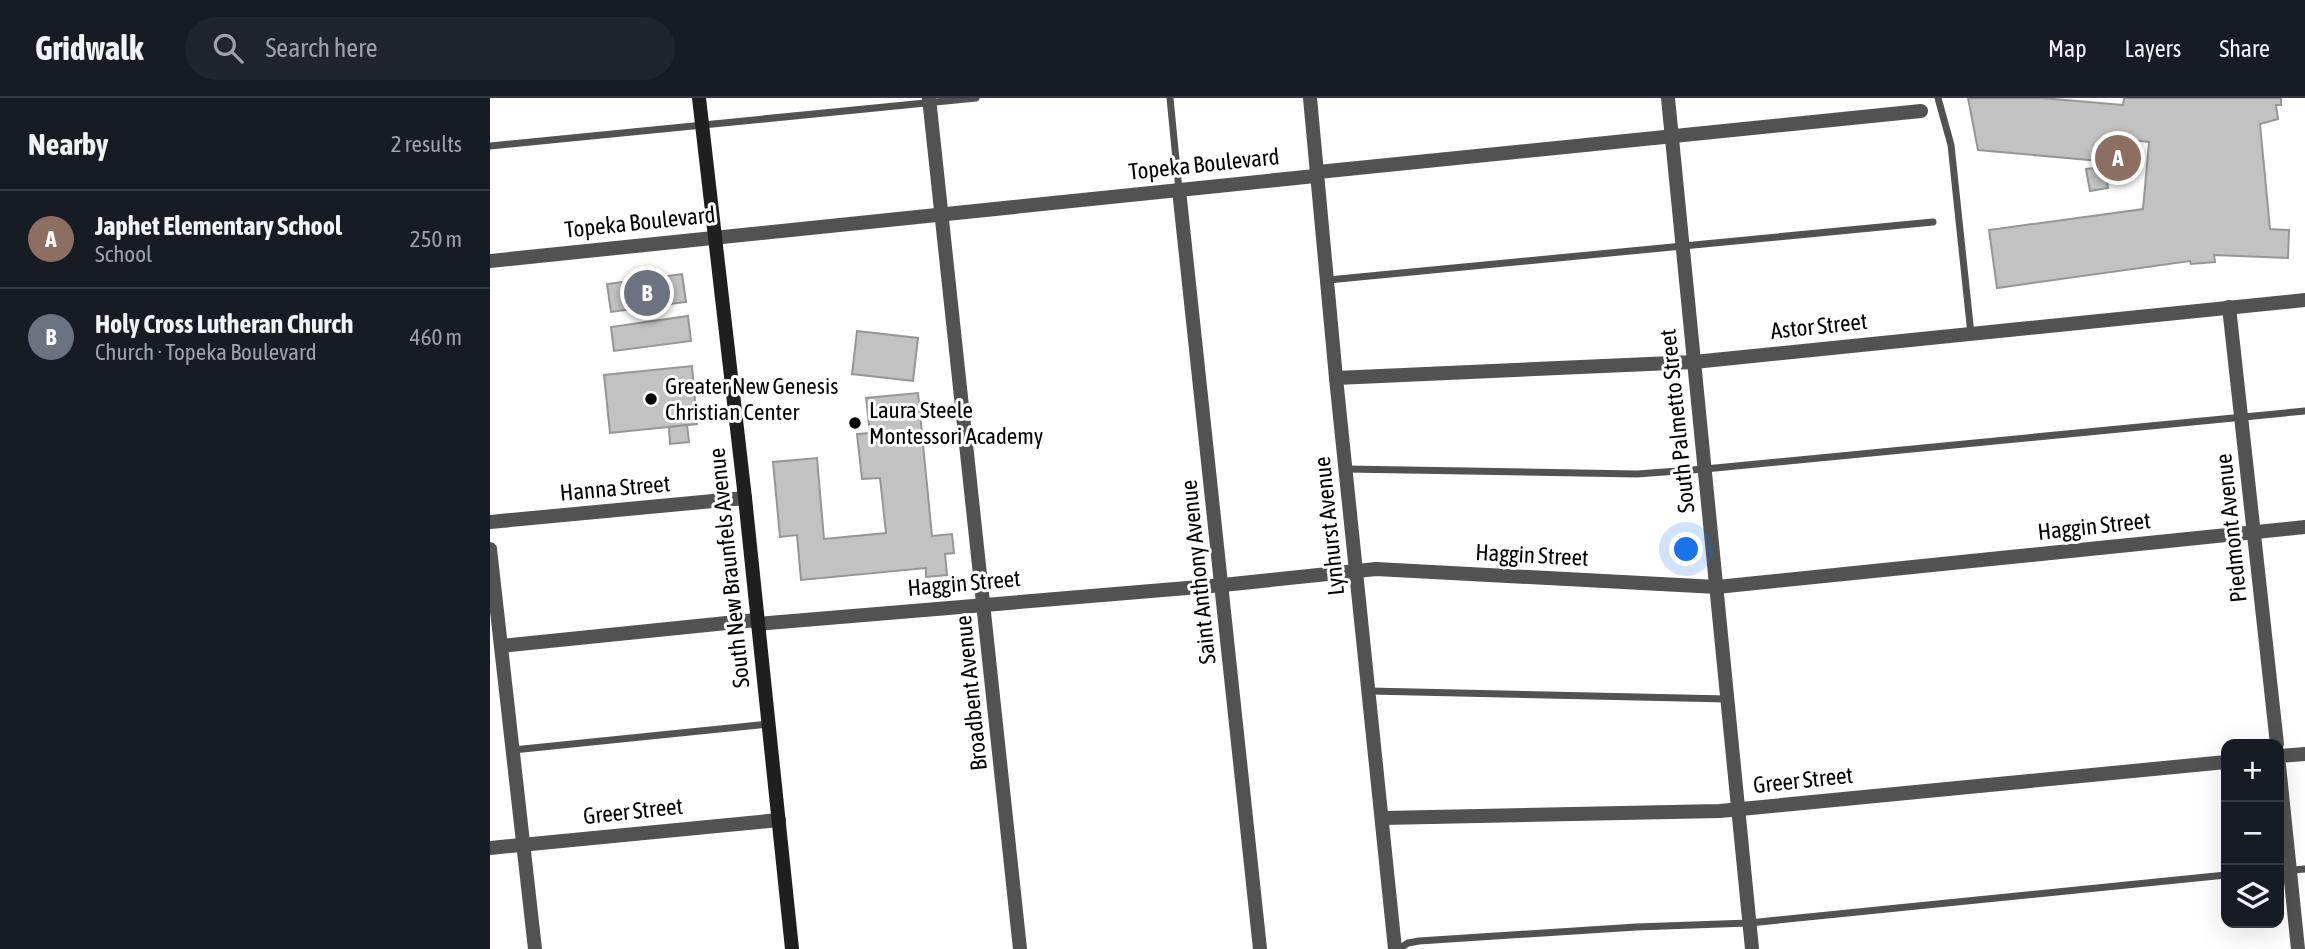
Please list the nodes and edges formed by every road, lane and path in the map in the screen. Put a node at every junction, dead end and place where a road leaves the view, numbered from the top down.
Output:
1 (699, 98) edge
2 (976, 98) edge
3 (1170, 98) edge
4 (1310, 98) edge
5 (1668, 98) edge
6 (1938, 98) edge
7 (929, 100) edge
8 (1921, 111) dead end
9 (702, 125) junction
10 (1672, 136) junction
11 (490, 146) edge
12 (1318, 172) junction
13 (1179, 190) junction
14 (941, 215) junction
15 (1933, 222) dead end
16 (714, 237) junction
17 (1683, 246) junction
18 (490, 261) edge
19 (1328, 280) junction
20 (2305, 300) edge
21 (2229, 307) junction
22 (1971, 334) junction
23 (1694, 362) junction
24 (1336, 378) junction
25 (2305, 411) edge
26 (2241, 417) junction
27 (1346, 470) junction
28 (1705, 470) junction
29 (744, 498) junction
30 (490, 523) edge
31 (2305, 527) edge
32 (2255, 533) junction
33 (490, 548) edge
34 (1357, 570) junction
35 (1223, 585) junction
36 (1717, 587) junction
37 (985, 603) junction
38 (757, 622) junction
39 (501, 646) junction
40 (1370, 691) junction
41 (1728, 699) junction
42 (769, 724) junction
43 (2276, 739) edge
44 (513, 750) junction
45 (2305, 754) edge
46 (2284, 756) edge
47 (2221, 762) edge
48 (2281, 802) edge
49 (1739, 810) junction
50 (1383, 818) junction
51 (779, 820) junction
52 (524, 844) junction
53 (490, 848) edge
54 (2284, 865) edge
55 (2305, 869) edge
56 (2284, 871) edge
57 (2221, 876) edge
58 (1749, 923) junction
59 (535, 949) edge
60 (792, 949) edge
61 (1020, 949) edge
62 (1260, 949) edge
63 (1397, 949) edge
64 (1752, 949) edge
65 (2298, 949) edge

1 - 9 main road, South New Braunfels Avenue
2 - 7 lane
3 - 13 lane
4 - 12 street, Lynhurst Avenue
5 - 10 street, South Palmetto Street
6 - 22 lane
7 - 9 lane
7 - 14 street, Broadbent Avenue
8 - 10 street, Topeka Boulevard
9 - 11 lane
9 - 16 main road, South New Braunfels Avenue
10 - 12 street, Topeka Boulevard
10 - 17 street, South Palmetto Street
12 - 13 street, Topeka Boulevard
12 - 19 street, Lynhurst Avenue
13 - 14 street, Topeka Boulevard
13 - 35 street, Saint Anthony Avenue
14 - 16 street, Topeka Boulevard
14 - 37 street, Broadbent Avenue
15 - 17 lane
16 - 18 street, Topeka Boulevard
16 - 29 main road, South New Braunfels Avenue
17 - 19 lane
17 - 23 street, South Palmetto Street
19 - 24 street, Lynhurst Avenue
20 - 21 street, Astor Street
21 - 22 street, Astor Street
21 - 26 street, Piedmont Avenue
22 - 23 street, Astor Street
23 - 24 street, Astor Street
23 - 28 street, South Palmetto Street
24 - 27 street, Lynhurst Avenue
25 - 26 lane
26 - 28 lane
26 - 32 street, Piedmont Avenue
27 - 28 lane
27 - 34 street, Lynhurst Avenue
28 - 36 street, South Palmetto Street
29 - 30 street, Hanna Street
29 - 38 main road, South New Braunfels Avenue
31 - 32 street, Haggin Street
32 - 36 street, Haggin Street
32 - 43 street, Piedmont Avenue
33 - 39 street
34 - 35 street, Haggin Street
34 - 36 street, Haggin Street
34 - 40 street, Lynhurst Avenue
35 - 37 street, Haggin Street
35 - 62 street, Saint Anthony Avenue
36 - 41 street, South Palmetto Street
37 - 38 street, Haggin Street
37 - 61 street, Broadbent Avenue
38 - 39 street, Haggin Street
38 - 42 main road, South New Braunfels Avenue
39 - 44 street
40 - 41 lane
40 - 50 street, Lynhurst Avenue
41 - 49 street, South Palmetto Street
42 - 44 lane
42 - 51 main road, South New Braunfels Avenue
44 - 52 street
45 - 46 street
47 - 49 street, Greer Street
48 - 54 street
49 - 50 street, Greer Street
49 - 58 street, South Palmetto Street
50 - 63 street, Lynhurst Avenue
51 - 52 street, Greer Street
51 - 60 main road, South New Braunfels Avenue
52 - 53 street, Greer Street
52 - 59 street
55 - 56 lane
56 - 65 street
57 - 58 lane
58 - 63 lane
58 - 64 street, South Palmetto Street

